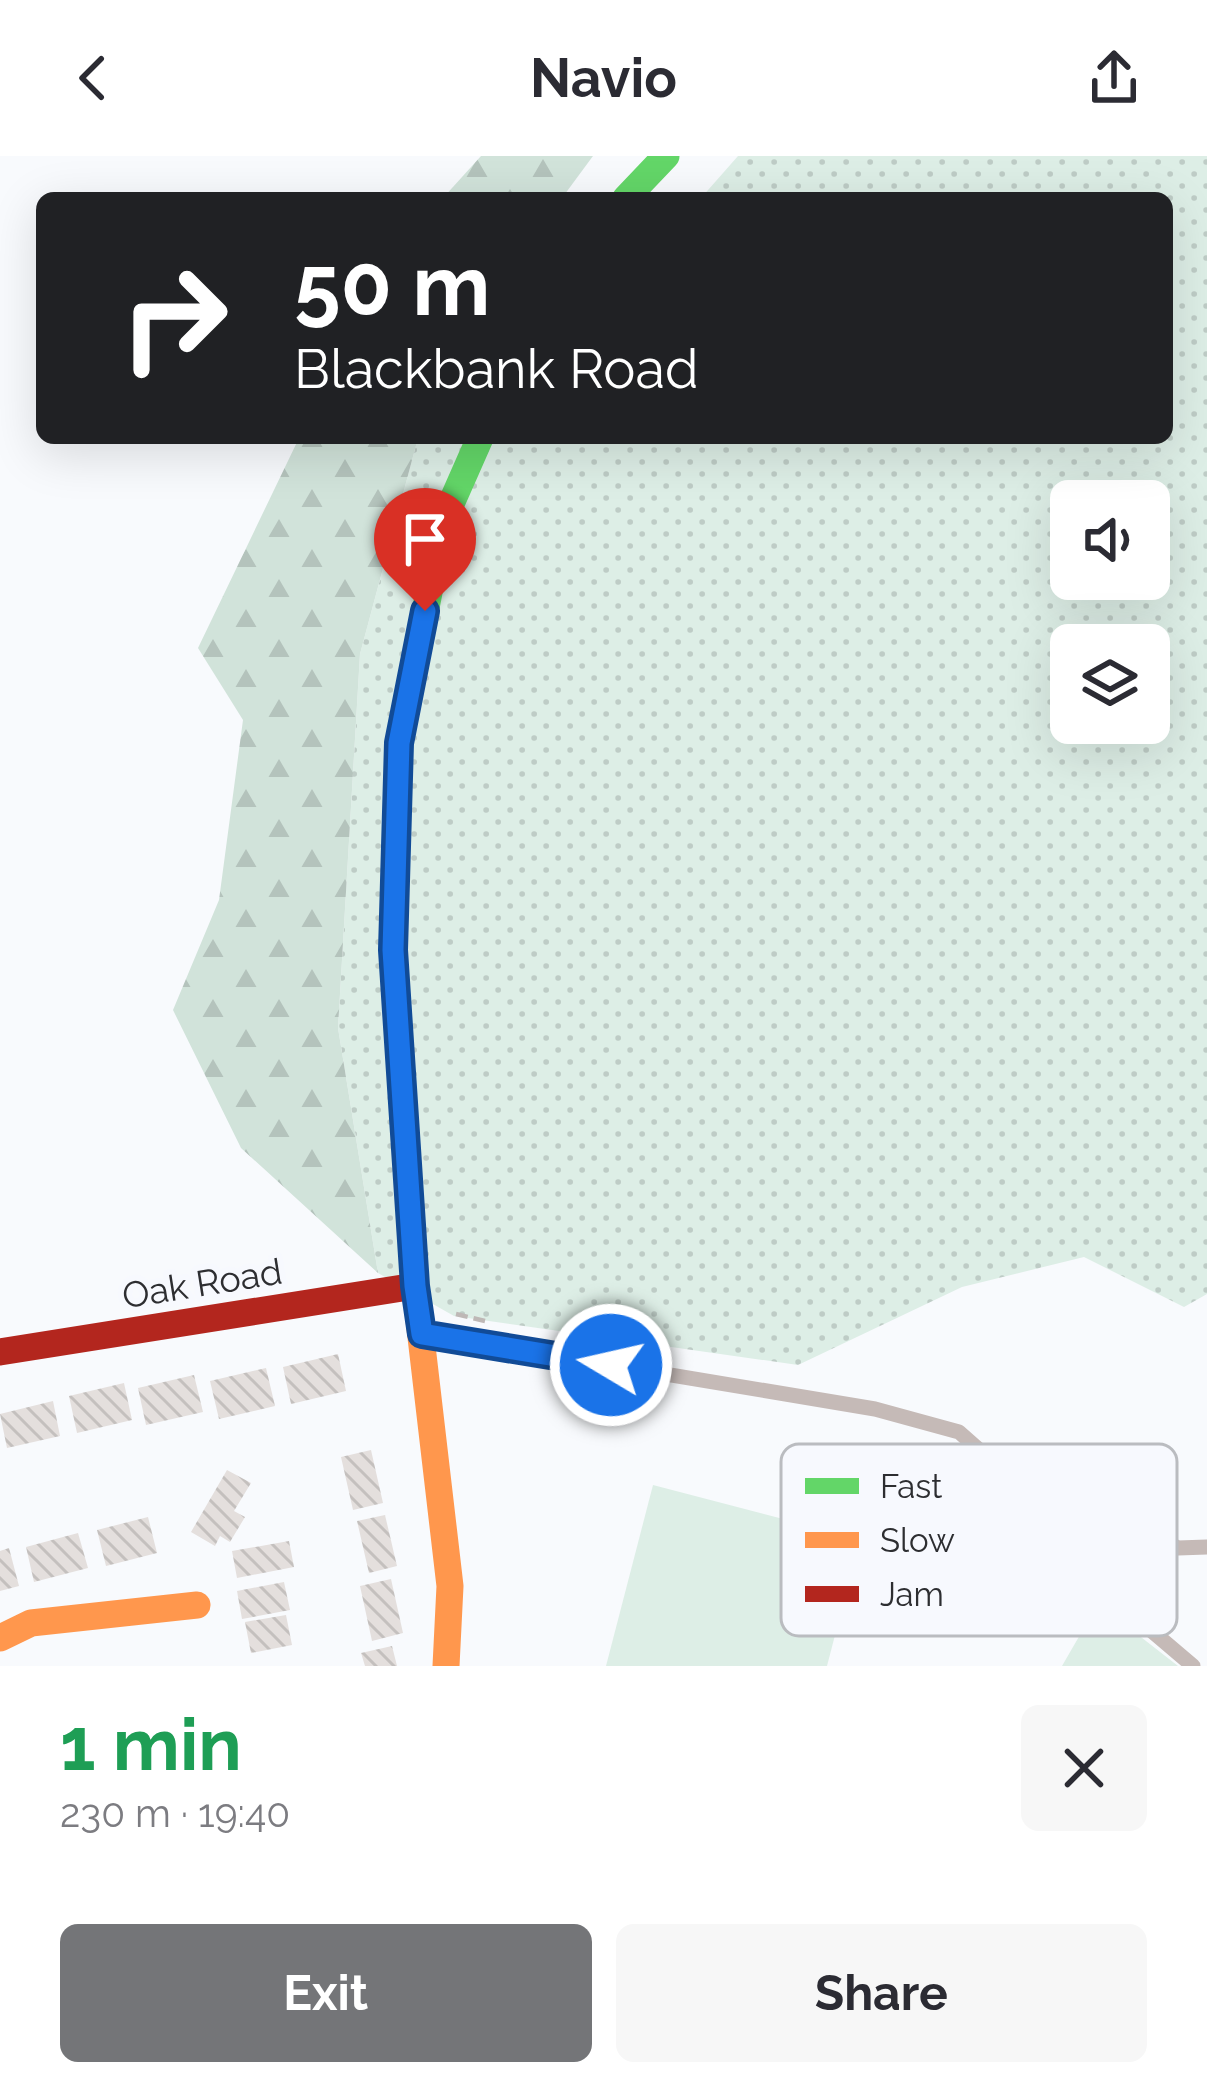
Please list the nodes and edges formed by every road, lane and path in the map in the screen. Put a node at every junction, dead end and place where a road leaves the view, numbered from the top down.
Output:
1 (666, 156) edge
2 (632, 192) edge
3 (478, 444) edge
4 (417, 1295) junction
5 (501, 1325) dead end
6 (422, 1334) junction
7 (0, 1352) edge
8 (907, 1438) dead end
9 (918, 1444) edge
10 (973, 1444) edge
11 (1207, 1547) edge
12 (1177, 1548) edge
13 (196, 1605) dead end
14 (1158, 1636) edge
15 (0, 1638) edge
16 (446, 1666) edge
17 (1193, 1666) edge

1 - 2 main road
3 - 4 main road
4 - 5 path
4 - 6 main road
4 - 7 main road, Oak Road
6 - 10 lane
6 - 16 main road
8 - 9 path
11 - 12 lane
13 - 15 main road
14 - 17 lane

